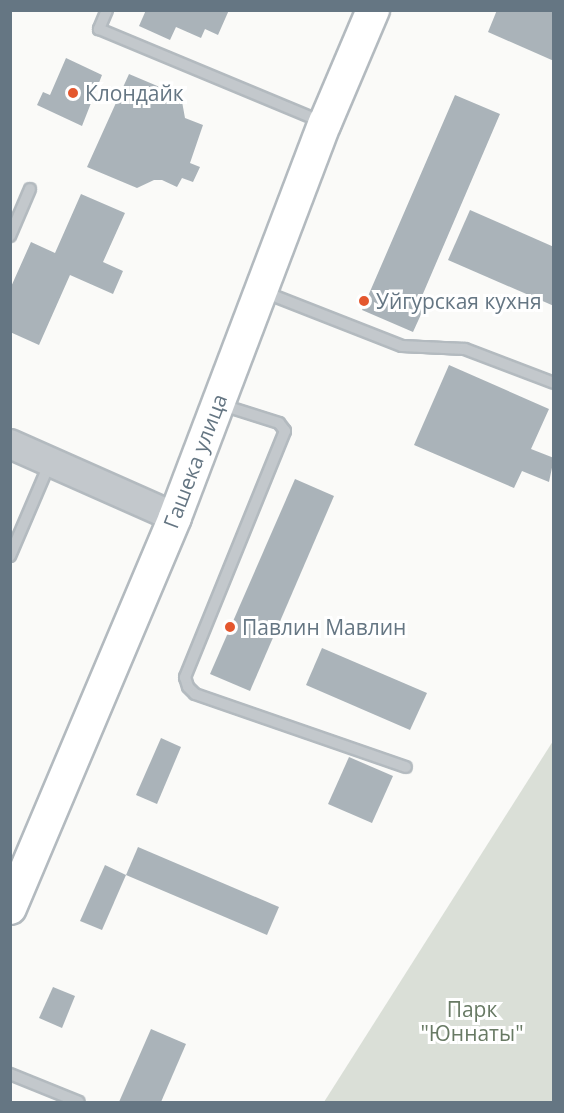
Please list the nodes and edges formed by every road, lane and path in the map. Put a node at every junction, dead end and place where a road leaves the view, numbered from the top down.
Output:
1 (107, 10) edge
2 (373, 10) edge
3 (325, 123) junction
4 (30, 189) dead end
5 (10, 236) edge
6 (261, 291) junction
7 (554, 383) edge
8 (216, 404) junction
9 (10, 444) edge
10 (51, 462) junction
11 (175, 517) junction
12 (10, 556) edge
13 (406, 768) dead end
14 (10, 908) edge
15 (10, 1074) edge
16 (79, 1102) edge

1 - 3 lane
2 - 3 main road, Гашека улица
3 - 6 main road, Гашека улица
4 - 5 lane
6 - 7 lane
6 - 8 main road, Гашека улица
8 - 11 main road, Гашека улица
8 - 13 lane
9 - 10 street
10 - 11 street
10 - 12 lane
11 - 14 main road, Гашека улица
15 - 16 lane

